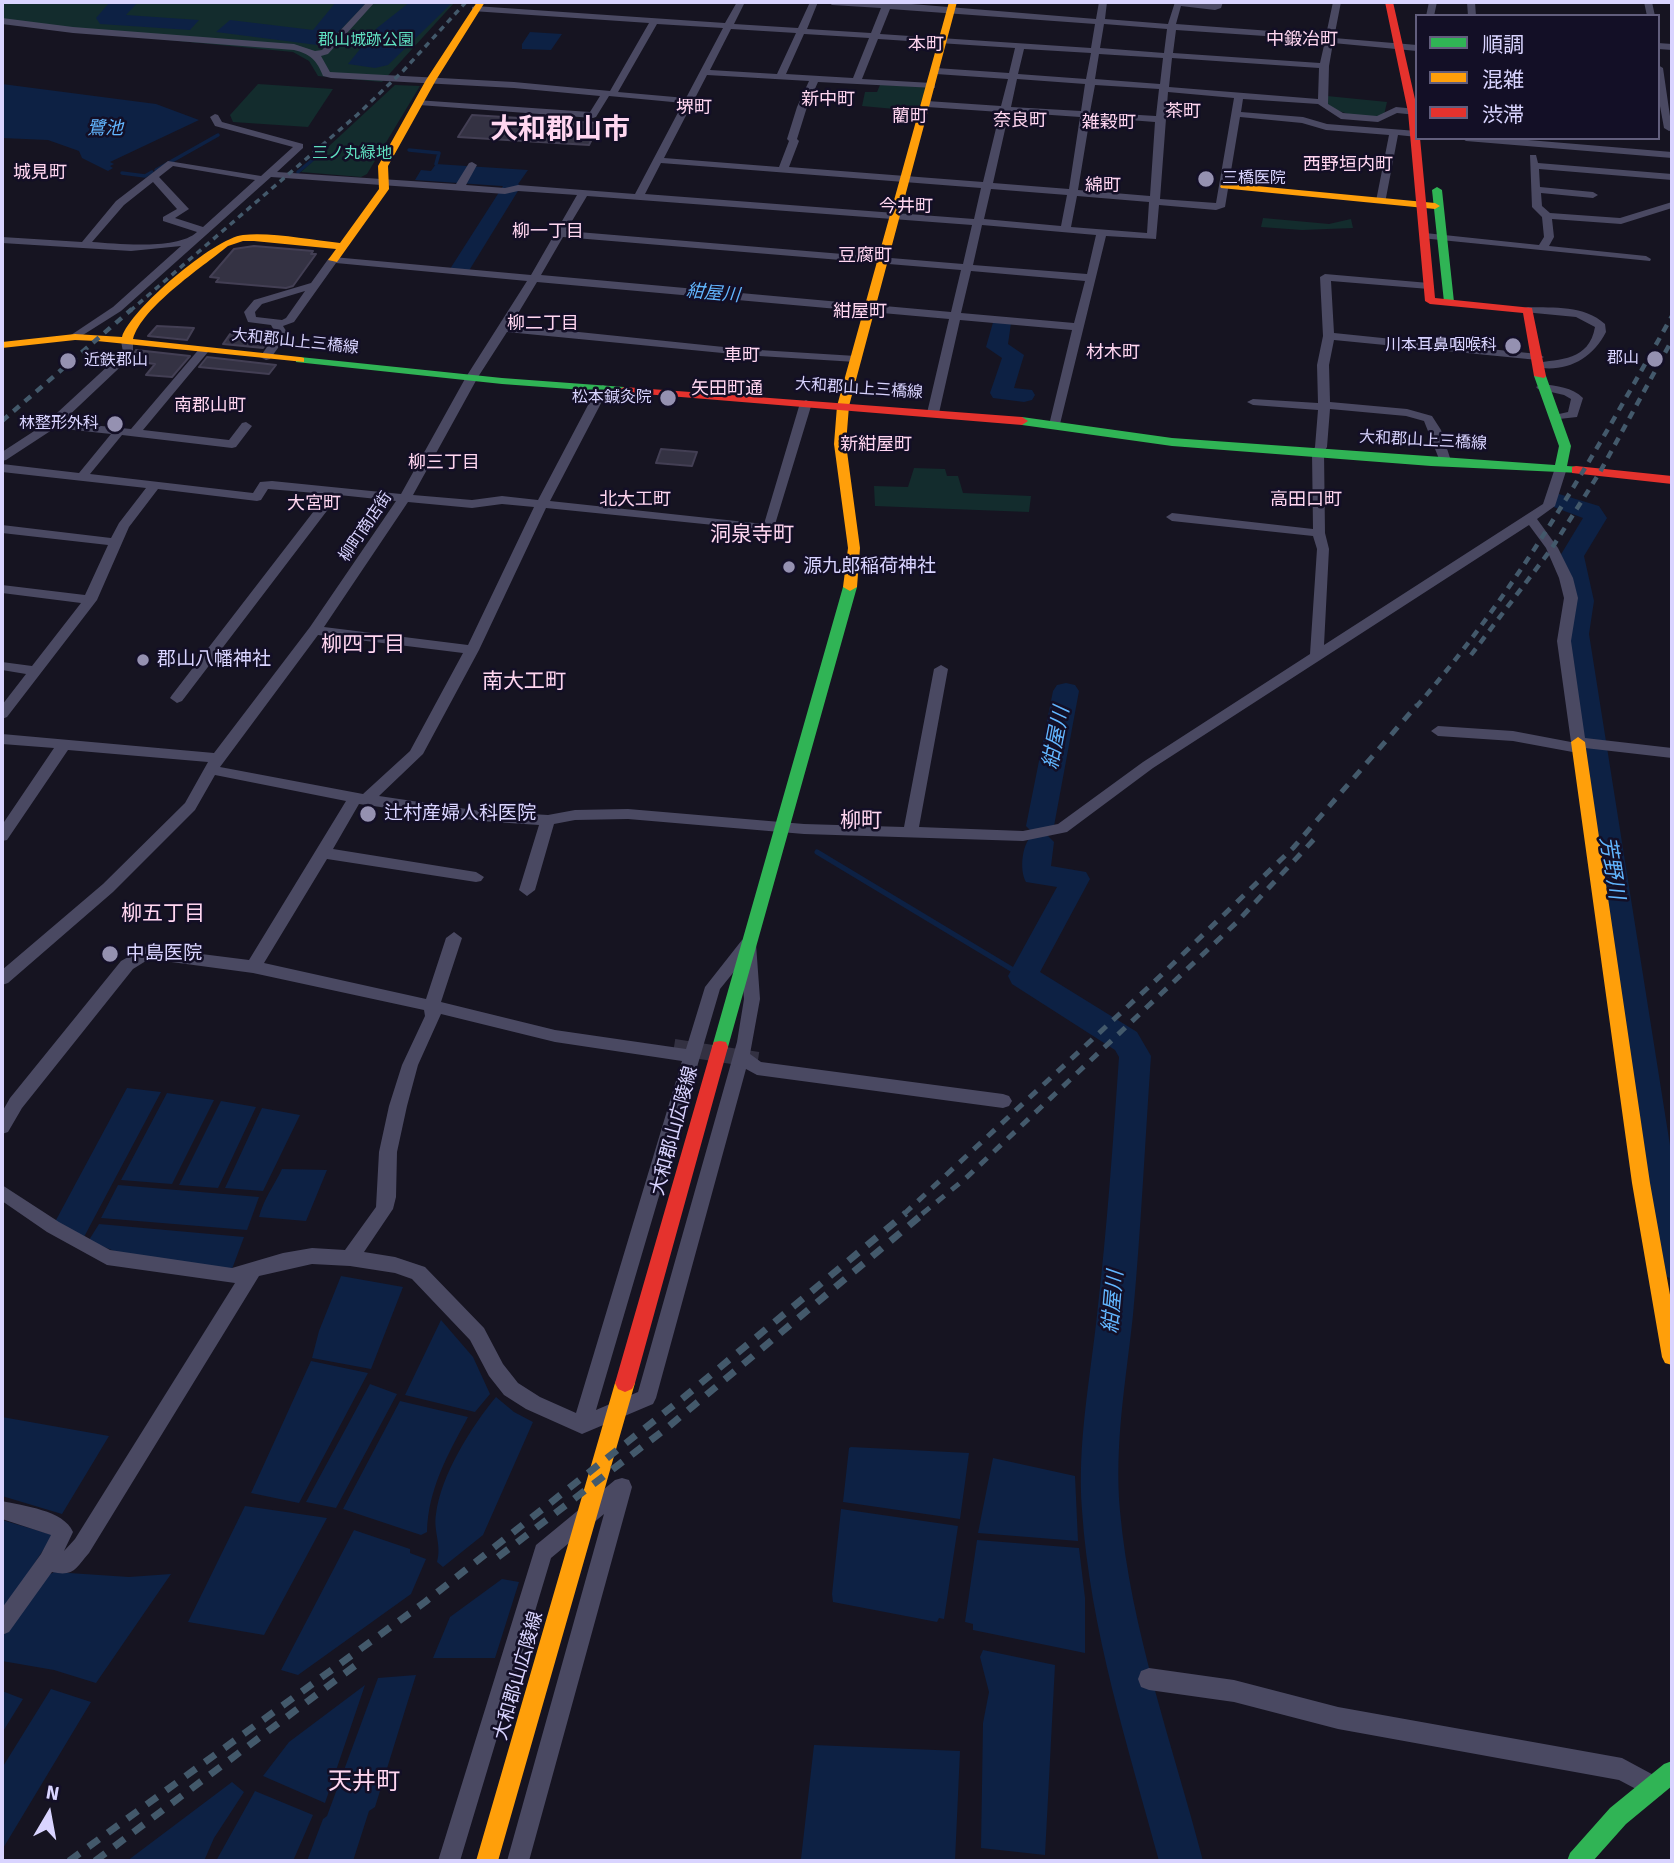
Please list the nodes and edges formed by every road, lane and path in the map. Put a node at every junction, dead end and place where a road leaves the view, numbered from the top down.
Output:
1 (371, 2) edge
2 (741, 2) edge
3 (814, 2) edge
4 (832, 2) edge
5 (1103, 2) edge
6 (1219, 2) edge
7 (1337, 2) edge
8 (1389, 2) edge
9 (1404, 2) edge
10 (478, 5) edge
11 (887, 5) junction
12 (952, 6) edge
13 (1100, 19) junction
14 (2, 20) edge
15 (655, 20) junction
16 (1172, 24) junction
17 (730, 25) junction
18 (803, 30) junction
19 (874, 35) junction
20 (944, 39) junction
21 (1328, 39) junction
22 (1020, 45) junction
23 (1096, 50) junction
24 (1412, 50) edge
25 (316, 54) junction
26 (1168, 55) junction
27 (1324, 66) junction
28 (705, 72) junction
29 (1013, 75) junction
30 (1660, 75) edge
31 (781, 76) junction
32 (934, 78) junction
33 (816, 79) junction
34 (432, 80) junction
35 (1091, 81) junction
36 (856, 82) junction
37 (1165, 88) junction
38 (609, 93) junction
39 (1239, 96) junction
40 (688, 101) junction
41 (419, 102) junction
42 (1323, 102) junction
43 (927, 104) junction
44 (1006, 109) junction
45 (1415, 112) edge
46 (1085, 114) junction
47 (1236, 114) junction
48 (215, 117) dead end
49 (1160, 119) junction
50 (1671, 128) edge
51 (1394, 133) junction
52 (1415, 134) edge
53 (1418, 140) edge
54 (1431, 140) edge
55 (1488, 140) edge
56 (1532, 144) junction
57 (1672, 155) edge
58 (658, 160) junction
59 (472, 165) dead end
60 (1534, 166) junction
61 (783, 169) junction
62 (267, 176) junction
63 (1672, 177) edge
64 (149, 178) junction
65 (905, 179) junction
66 (383, 182) junction
67 (1225, 186) junction
68 (989, 187) junction
69 (459, 188) junction
70 (1536, 190) junction
71 (584, 192) junction
72 (1073, 193) junction
73 (1593, 195) dead end
74 (639, 196) junction
75 (1155, 200) junction
76 (1381, 201) junction
77 (1672, 205) edge
78 (1430, 206) junction
79 (894, 216) junction
80 (1547, 216) junction
81 (979, 222) junction
82 (1065, 229) junction
83 (205, 231) junction
84 (1101, 232) junction
85 (559, 234) junction
86 (1433, 236) junction
87 (2, 240) edge
88 (192, 242) junction
89 (83, 246) junction
90 (1542, 248) junction
91 (338, 253) junction
92 (1646, 259) dead end
93 (881, 260) junction
94 (967, 267) junction
95 (1091, 278) junction
96 (533, 279) junction
97 (311, 290) junction
98 (1430, 293) junction
99 (1449, 302) junction
100 (869, 308) junction
101 (1528, 310) junction
102 (954, 316) junction
103 (275, 323) junction
104 (1078, 327) junction
105 (503, 328) junction
106 (1329, 336) junction
107 (75, 337) junction
108 (127, 341) junction
109 (2, 345) edge
110 (204, 350) junction
111 (266, 357) junction
112 (856, 359) junction
113 (1538, 361) junction
114 (472, 377) junction
115 (603, 387) junction
116 (1542, 387) junction
117 (1253, 402) dead end
118 (806, 403) junction
119 (843, 406) junction
120 (1324, 406) junction
121 (933, 412) junction
122 (1554, 418) junction
123 (51, 424) junction
124 (1055, 425) junction
125 (246, 426) dead end
126 (120, 431) junction
127 (134, 433) junction
128 (1318, 452) junction
129 (2, 457) edge
130 (1444, 461) junction
131 (2, 468) edge
132 (1561, 468) junction
133 (81, 478) junction
134 (1672, 480) edge
135 (153, 487) junction
136 (335, 492) junction
137 (405, 497) junction
138 (542, 504) junction
139 (1172, 517) dead end
140 (1531, 519) junction
141 (2, 529) edge
142 (1319, 533) junction
143 (117, 541) junction
144 (2, 589) edge
145 (90, 600) junction
146 (315, 630) junction
147 (472, 650) junction
148 (1317, 657) junction
149 (2, 666) edge
150 (941, 669) dead end
151 (36, 671) junction
152 (177, 698) dead end
153 (2, 714) edge
154 (1438, 732) dead end
155 (2, 739) edge
156 (64, 745) junction
157 (1578, 745) junction
158 (1672, 753) edge
159 (215, 764) junction
160 (360, 799) junction
161 (548, 820) junction
162 (781, 826) junction
163 (910, 832) junction
164 (2, 836) edge
165 (323, 853) junction
166 (476, 877) dead end
167 (527, 890) dead end
168 (454, 938) dead end
169 (748, 944) junction
170 (253, 967) junction
171 (2, 979) edge
172 (432, 1006) junction
173 (592, 1042) junction
174 (674, 1047) tunnel mouth
175 (691, 1056) junction
176 (750, 1058) junction
177 (1003, 1101) dead end
178 (2, 1128) edge
179 (2, 1192) edge
180 (350, 1258) junction
181 (253, 1270) junction
182 (1672, 1357) edge
183 (582, 1425) junction
184 (2, 1510) edge
185 (47, 1561) junction
186 (2, 1625) edge
187 (1149, 1679) dead end
188 (1672, 1772) edge
189 (1653, 1787) junction
190 (449, 1861) edge
191 (487, 1861) edge
192 (518, 1861) edge
193 (1578, 1861) edge

1 - 25 street
2 - 17 street
3 - 18 street
4 - 11 street
5 - 13 street
6 - 16 street
7 - 21 street
8 - 24 street
9 - 24 street
10 - 15 street
10 - 34 street
11 - 12 street
11 - 19 street
12 - 13 street
12 - 20 street, 大和郡山広陵線
13 - 16 street
13 - 23 street
14 - 25 street
15 - 17 street
15 - 38 street
16 - 21 street
16 - 26 street
17 - 18 street
17 - 28 street
18 - 19 street
18 - 31 street
19 - 20 street
19 - 36 street
20 - 22 street
20 - 32 street, 大和郡山広陵線
21 - 24 street
21 - 27 street
22 - 23 street
22 - 29 street
23 - 26 street
23 - 35 street
24 - 45 street
25 - 34 street
26 - 27 street
26 - 37 street
27 - 42 street
28 - 31 street
28 - 40 street
29 - 32 street
29 - 35 street
29 - 44 street
30 - 50 street
31 - 33 street
32 - 36 street
32 - 43 street, 大和郡山広陵線
33 - 36 street
33 - 61 street
34 - 38 street
34 - 41 street
35 - 37 street
35 - 46 street
37 - 39 street
37 - 49 street
38 - 40 street
38 - 41 street
39 - 42 street
39 - 47 street
40 - 58 street
41 - 66 street
42 - 45 street
43 - 44 street
43 - 65 street, 大和郡山広陵線
44 - 46 street
44 - 68 street
46 - 49 street
46 - 72 street
47 - 51 street
47 - 67 street
48 - 62 street
49 - 75 street
51 - 52 street
51 - 76 street
53 - 78 street
54 - 78 street
55 - 56 street
56 - 57 street
56 - 60 street
58 - 61 street
58 - 74 street
59 - 69 street
60 - 63 street
60 - 70 street
61 - 65 street
62 - 64 street
62 - 66 street
62 - 83 street
64 - 83 street
64 - 89 street
65 - 68 street
65 - 79 street, 大和郡山広陵線
66 - 69 street
66 - 91 street
67 - 75 street
67 - 76 street
68 - 72 street
68 - 81 street
69 - 71 street
70 - 73 street
70 - 80 street
71 - 74 street
71 - 85 street, 柳町商店街
72 - 75 street
72 - 82 street
74 - 79 street
75 - 84 street
76 - 78 street
77 - 80 street
78 - 86 street
79 - 81 street
79 - 93 street, 大和郡山広陵線
80 - 90 street
81 - 82 street
81 - 94 street
82 - 84 street
83 - 88 street
84 - 95 street
85 - 93 street
85 - 96 street, 柳町商店街
86 - 90 street
86 - 98 street
86 - 99 street
87 - 89 street
88 - 89 street
88 - 107 street
90 - 92 street
91 - 96 street
91 - 97 street
91 - 108 street
93 - 94 street
93 - 100 street, 大和郡山広陵線
94 - 95 street
94 - 102 street
95 - 104 street
96 - 100 street
96 - 105 street, 柳町商店街
97 - 103 street
97 - 103 street
98 - 99 street
98 - 106 street
99 - 101 street
100 - 102 street
100 - 112 street, 大和郡山広陵線
101 - 113 street
101 - 113 street
102 - 104 street
102 - 121 street
103 - 111 street
104 - 124 street
105 - 112 street
105 - 114 street, 柳町商店街
106 - 113 street
106 - 120 street
107 - 108 street, 大和郡山上三橋線
107 - 109 street, 大和郡山上三橋線
108 - 110 street, 大和郡山上三橋線
108 - 123 street
110 - 111 street, 大和郡山上三橋線
110 - 127 street
111 - 114 street, 大和郡山上三橋線
112 - 119 street, 大和郡山広陵線
113 - 116 street
114 - 115 street, 大和郡山上三橋線
114 - 137 street, 柳町商店街
115 - 118 street, 大和郡山上三橋線
115 - 138 street
116 - 122 street
116 - 122 street
117 - 120 street
118 - 119 street, 大和郡山上三橋線
118 - 138 street
119 - 121 street, 大和郡山上三橋線
119 - 162 street, 大和郡山広陵線
120 - 128 street
120 - 130 street
121 - 124 street, 大和郡山上三橋線
122 - 132 street
123 - 126 street
123 - 129 street
124 - 128 street, 大和郡山上三橋線
125 - 127 street
126 - 127 street
126 - 133 street
128 - 130 street, 大和郡山上三橋線
128 - 142 street
130 - 132 street, 大和郡山上三橋線
131 - 133 street
132 - 134 street, 大和郡山上三橋線
132 - 140 street
133 - 135 street
135 - 136 street
135 - 143 street
136 - 137 street
136 - 152 street
137 - 138 street
137 - 146 street, 柳町商店街
138 - 147 street
139 - 142 street
140 - 148 street
140 - 157 street
141 - 143 street
142 - 148 street
143 - 145 street
144 - 145 street
145 - 151 street
146 - 147 street
146 - 159 street, 柳町商店街
147 - 160 street
148 - 163 street
149 - 151 street
150 - 163 street
151 - 153 street
154 - 157 street
155 - 156 street
156 - 159 street
156 - 164 street
157 - 158 street
157 - 182 street
159 - 160 street
159 - 171 street
160 - 161 street
160 - 165 street
161 - 162 street
161 - 167 street
162 - 163 street
162 - 169 street, 大和郡山広陵線
165 - 166 street
165 - 170 street
168 - 172 street
169 - 175 street
169 - 176 street
169 - 191 street, 大和郡山広陵線
170 - 172 street
170 - 178 street
172 - 173 street
172 - 180 street
173 - 174 street
173 - 175 street
175 - 183 street
176 - 177 street
176 - 183 street
179 - 181 street
180 - 181 street
180 - 183 street
181 - 185 street
184 - 185 street
185 - 186 street
187 - 189 street
188 - 189 street
189 - 193 street
190 - 192 street

